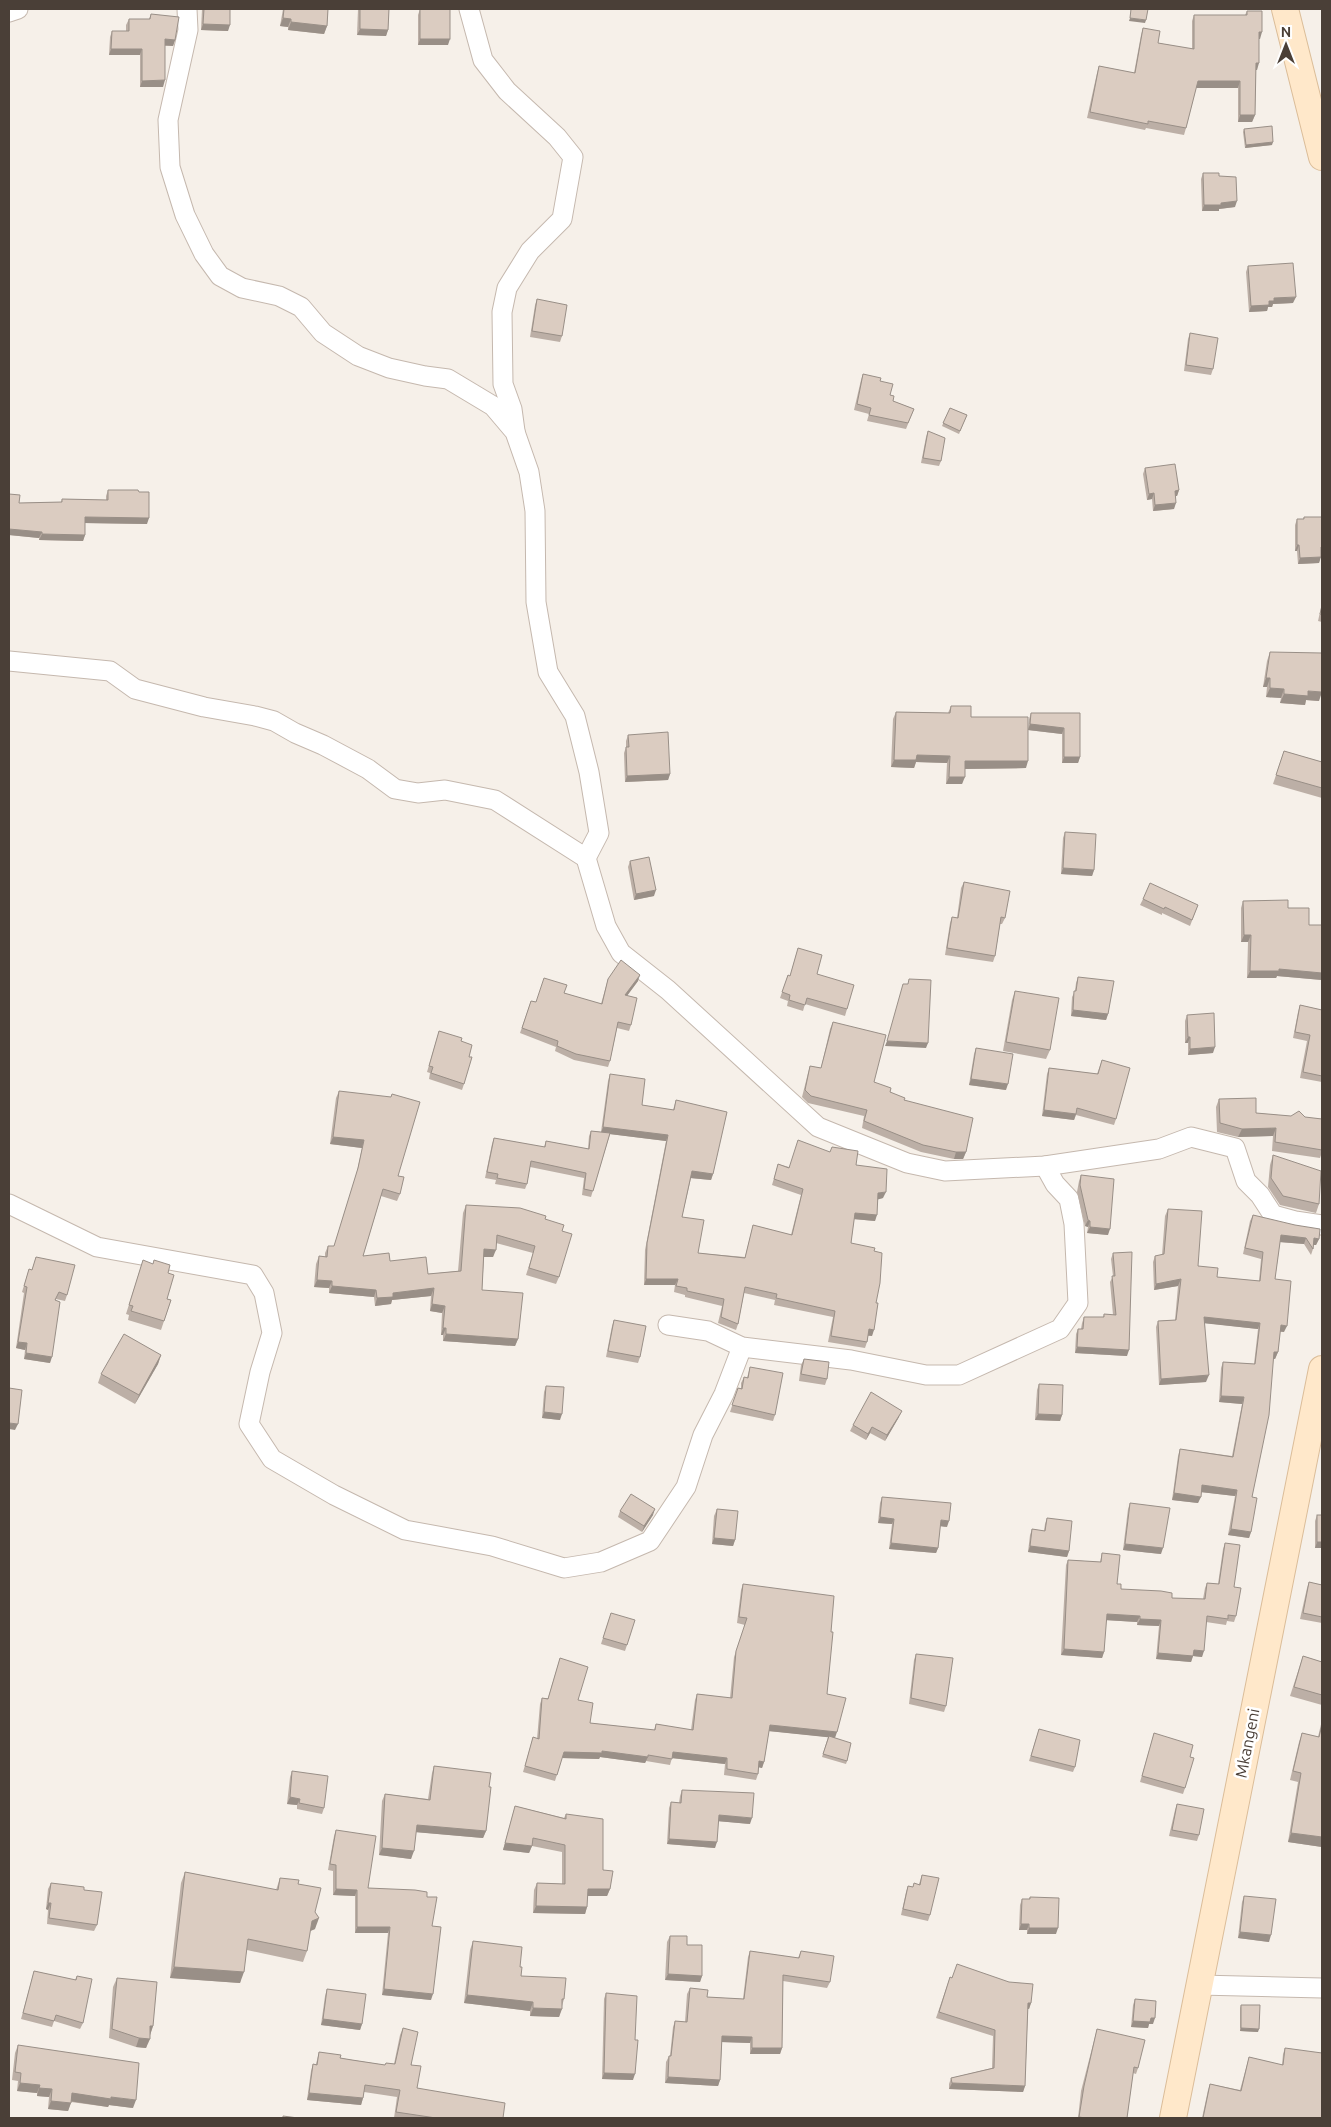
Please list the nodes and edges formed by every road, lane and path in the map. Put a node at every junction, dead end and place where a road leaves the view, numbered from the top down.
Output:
1 (18, 9) edge
2 (187, 9) edge
3 (469, 9) edge
4 (1285, 9) edge
5 (9, 12) edge
6 (1322, 157) edge
7 (515, 432) junction
8 (9, 661) edge
9 (586, 858) junction
10 (1045, 1166) junction
11 (9, 1204) edge
12 (1322, 1226) edge
13 (668, 1325) dead end
14 (742, 1347) junction
15 (1322, 1368) edge
16 (1199, 1985) junction
17 (1322, 1988) edge
18 (1172, 2118) edge

1 - 5 street
2 - 7 street
3 - 7 street
4 - 6 street
7 - 9 street
8 - 9 street
9 - 10 street
10 - 12 street
10 - 14 street
11 - 14 street
13 - 14 street
15 - 16 street, Mkangeni
16 - 17 street
16 - 18 street, Mkangeni

